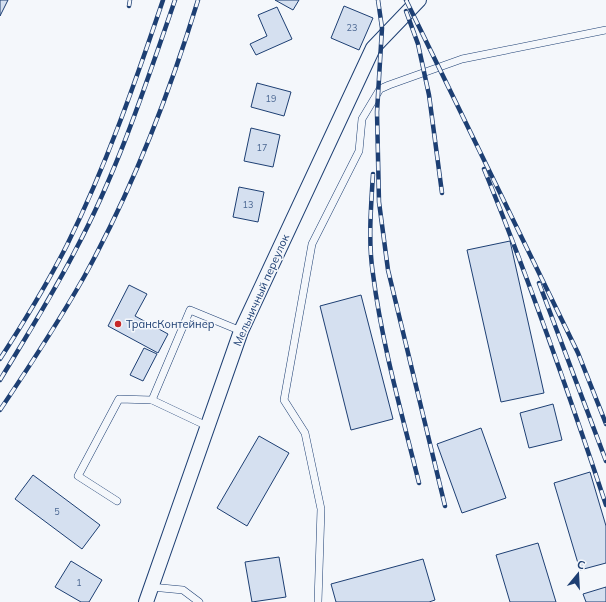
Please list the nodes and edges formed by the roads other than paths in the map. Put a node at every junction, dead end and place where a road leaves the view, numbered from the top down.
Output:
1 (419, 0) edge
2 (606, 30) edge
3 (241, 331) junction
4 (152, 400) junction
5 (207, 426) junction
6 (117, 501) dead end
7 (151, 588) junction
8 (146, 602) edge
9 (199, 602) edge
10 (318, 602) edge

1 - 3 street, Мельничный переулок
2 - 10 lane
3 - 4 lane
3 - 5 street, Мельничный переулок
4 - 5 lane
4 - 6 lane
5 - 7 street, Мельничный переулок
7 - 8 street, Мельничный переулок
7 - 9 lane

